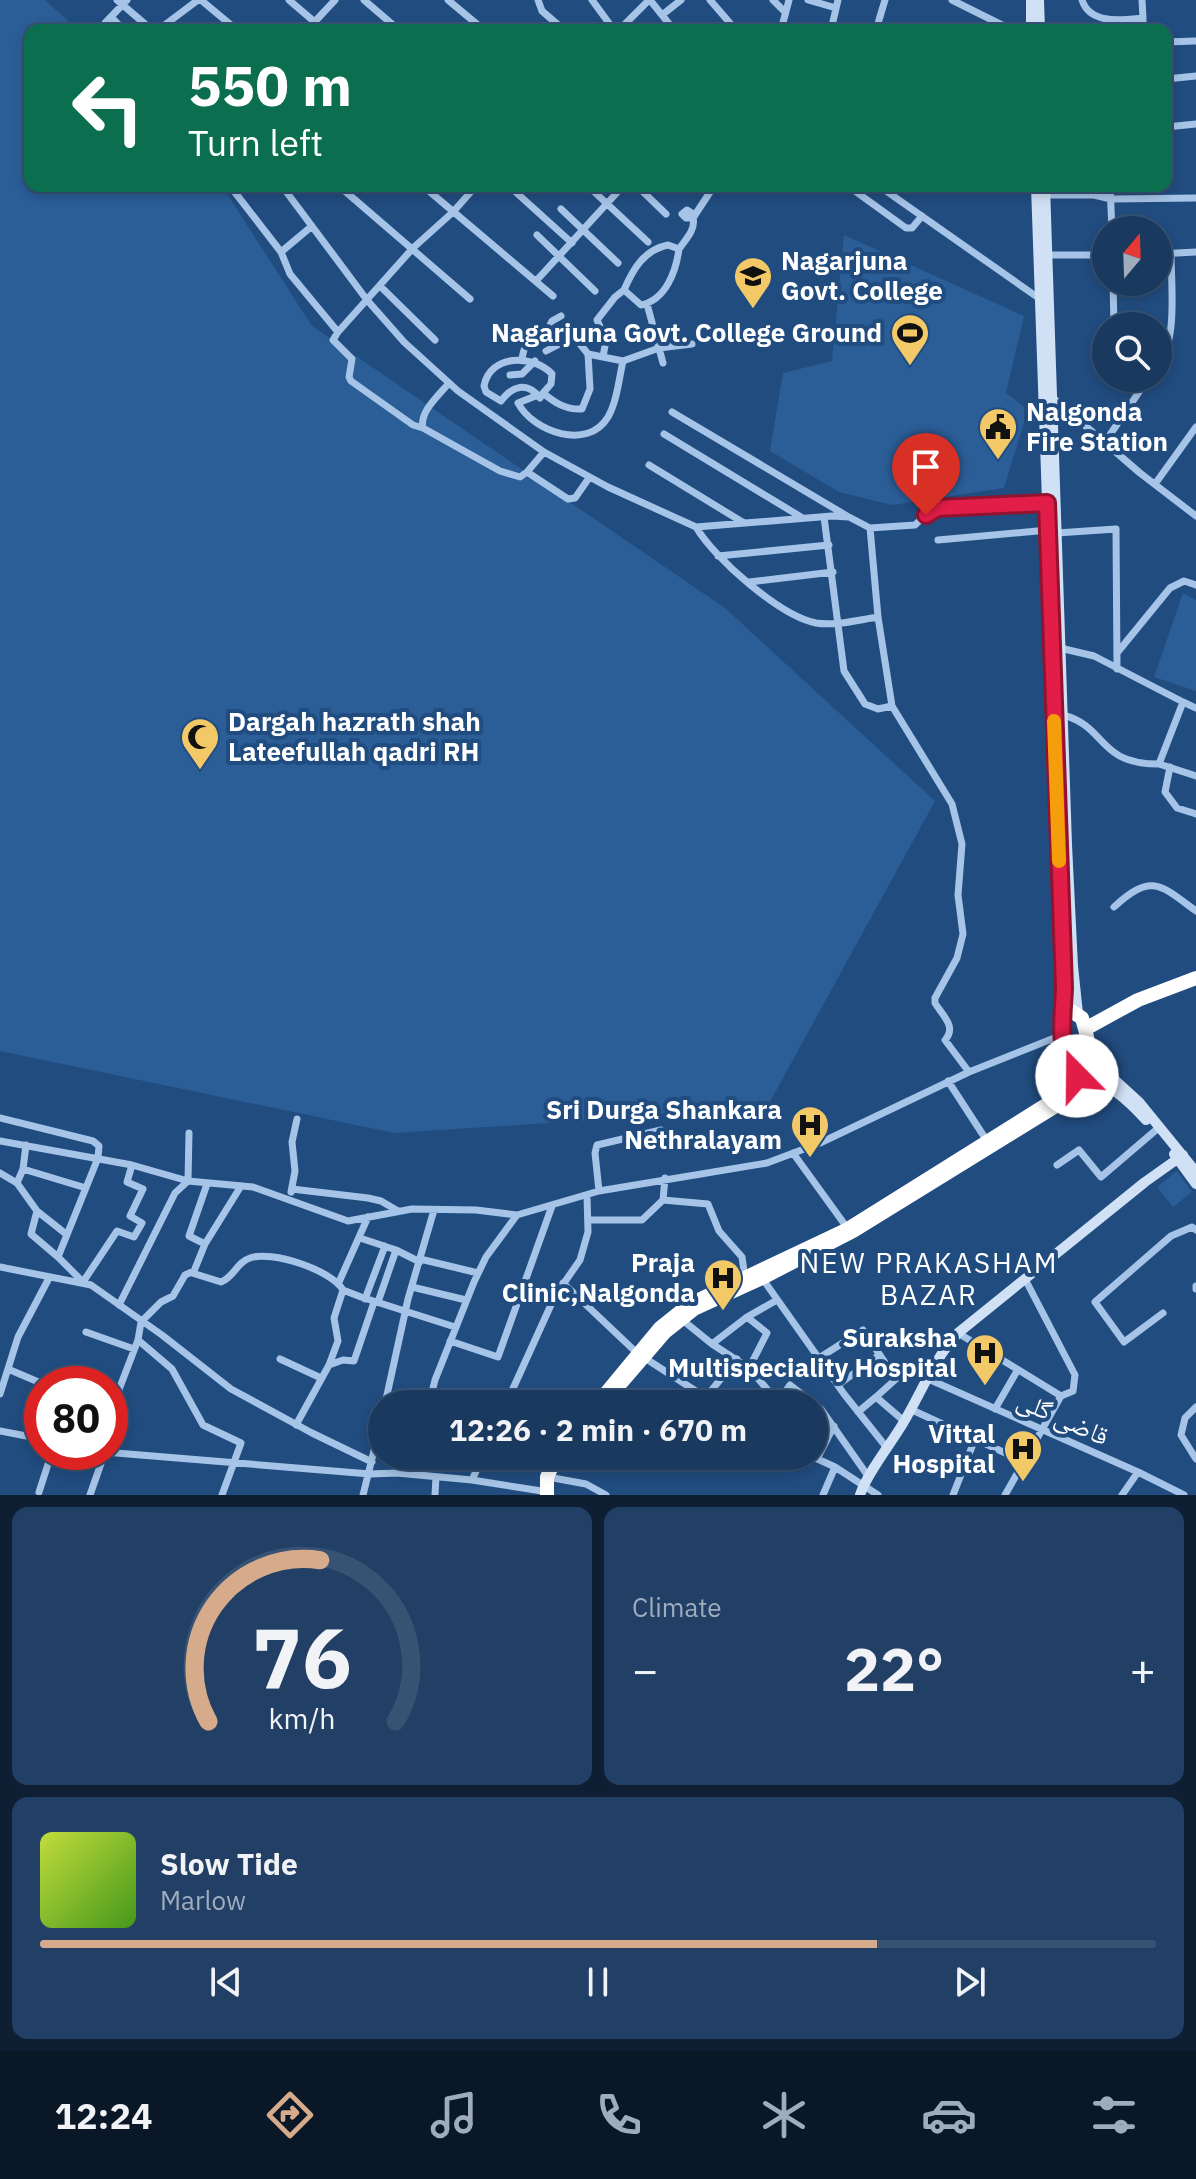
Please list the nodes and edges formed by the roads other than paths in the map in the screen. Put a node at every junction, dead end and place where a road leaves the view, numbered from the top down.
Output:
1 (200, 0) edge
2 (289, 0) edge
3 (335, 0) edge
4 (364, 0) edge
5 (448, 0) edge
6 (538, 0) edge
7 (592, 0) edge
8 (650, 0) edge
9 (681, 0) edge
10 (710, 0) edge
11 (773, 0) edge
12 (789, 0) edge
13 (808, 0) edge
14 (885, 0) edge
15 (952, 0) edge
16 (1031, 0) edge
17 (1039, 0) edge
18 (1082, 0) edge
19 (1142, 0) edge
20 (122, 1) edge
21 (837, 4) edge
22 (785, 12) junction
23 (662, 15) junction
24 (111, 17) junction
25 (1143, 18) junction
26 (315, 22) junction
27 (107, 24) edge
28 (118, 24) edge
29 (148, 24) edge
30 (164, 24) edge
31 (226, 24) edge
32 (317, 24) edge
33 (392, 24) edge
34 (477, 24) edge
35 (557, 24) edge
36 (612, 24) edge
37 (624, 24) edge
38 (669, 24) edge
39 (731, 24) edge
40 (782, 24) edge
41 (832, 24) edge
42 (878, 24) edge
43 (1000, 24) edge
44 (1031, 24) edge
45 (1040, 24) edge
46 (1143, 24) edge
47 (1196, 41) edge
48 (1172, 42) edge
49 (1196, 76) edge
50 (1172, 78) edge
51 (1196, 124) edge
52 (1172, 126) edge
53 (235, 192) edge
54 (286, 192) edge
55 (346, 192) edge
56 (430, 192) edge
57 (471, 192) edge
58 (516, 192) edge
59 (594, 192) edge
60 (618, 192) edge
61 (643, 192) edge
62 (710, 192) edge
63 (856, 192) edge
64 (888, 192) edge
65 (1037, 192) edge
66 (1046, 192) edge
67 (1058, 192) edge
68 (1110, 192) edge
69 (1196, 198) edge
70 (1111, 199) junction
71 (607, 204) junction
72 (561, 209) dead end
73 (453, 212) junction
74 (666, 214) dead end
75 (922, 216) junction
76 (1112, 216) edge
77 (312, 226) junction
78 (582, 231) junction
79 (537, 235) dead end
80 (648, 242) dead end
81 (572, 243) junction
82 (413, 248) junction
83 (679, 249) junction
84 (281, 252) junction
85 (1196, 252) edge
86 (1172, 253) edge
87 (1043, 255) junction
88 (1092, 255) edge
89 (558, 257) junction
90 (618, 263) dead end
91 (536, 281) junction
92 (380, 286) junction
93 (624, 290) junction
94 (595, 291) dead end
95 (553, 296) dead end
96 (470, 299) dead end
97 (1040, 299) junction
98 (367, 300) junction
99 (647, 304) junction
100 (561, 316) dead end
101 (544, 330) junction
102 (338, 332) junction
103 (575, 336) junction
104 (435, 340) dead end
105 (559, 342) junction
106 (692, 344) dead end
107 (659, 348) junction
108 (546, 351) dead end
109 (588, 354) junction
110 (603, 357) junction
111 (522, 360) junction
112 (535, 361) junction
113 (623, 361) junction
114 (663, 363) dead end
115 (510, 375) dead end
116 (449, 383) junction
117 (539, 392) junction
118 (1139, 392) edge
119 (1053, 398) junction
120 (672, 412) dead end
121 (1073, 415) junction
122 (1053, 424) junction
123 (1196, 427) edge
124 (423, 428) junction
125 (664, 434) dead end
126 (1105, 442) junction
127 (544, 452) junction
128 (649, 465) dead end
129 (527, 472) junction
130 (589, 478) junction
131 (1155, 484) junction
132 (1047, 503) junction
133 (1196, 516) edge
134 (824, 517) junction
135 (849, 517) junction
136 (803, 518) junction
137 (746, 524) junction
138 (696, 527) junction
139 (870, 528) junction
140 (1053, 532) junction
141 (938, 540) dead end
142 (829, 545) junction
143 (718, 556) junction
144 (833, 572) junction
145 (749, 582) junction
146 (1196, 585) edge
147 (878, 617) junction
148 (838, 623) junction
149 (1060, 648) junction
150 (1117, 653) junction
151 (1117, 669) junction
152 (1183, 702) junction
153 (892, 706) junction
154 (1196, 708) edge
155 (1063, 715) junction
156 (1159, 764) junction
157 (1170, 767) junction
158 (1196, 776) edge
159 (1196, 814) edge
160 (1114, 907) dead end
161 (1196, 911) edge
162 (1196, 978) edge
163 (1063, 1018) junction
164 (1083, 1026) junction
165 (1062, 1035) junction
166 (1071, 1069) junction
167 (969, 1072) junction
168 (1087, 1078) junction
169 (948, 1081) junction
170 (0, 1118) edge
171 (297, 1119) dead end
172 (661, 1130) dead end
173 (1156, 1130) junction
174 (189, 1133) dead end
175 (0, 1141) edge
176 (987, 1141) junction
177 (26, 1145) junction
178 (793, 1153) junction
179 (1180, 1157) junction
180 (98, 1158) junction
181 (132, 1165) junction
182 (1057, 1165) dead end
183 (23, 1169) junction
184 (1196, 1172) edge
185 (0, 1173) edge
186 (665, 1178) junction
187 (188, 1181) junction
188 (17, 1183) junction
189 (207, 1184) junction
190 (1196, 1184) edge
191 (241, 1186) junction
192 (86, 1188) junction
193 (292, 1189) junction
194 (599, 1191) junction
195 (587, 1195) junction
196 (663, 1200) junction
197 (287, 1201) junction
198 (552, 1206) junction
199 (434, 1210) junction
200 (37, 1211) junction
201 (399, 1211) junction
202 (517, 1215) junction
203 (368, 1217) junction
204 (589, 1220) junction
205 (848, 1229) junction
206 (1196, 1230) edge
207 (66, 1234) junction
208 (360, 1238) junction
209 (205, 1244) junction
210 (385, 1246) junction
211 (396, 1250) junction
212 (58, 1257) junction
213 (420, 1261) junction
214 (0, 1267) edge
215 (192, 1273) junction
216 (478, 1273) junction
217 (49, 1278) junction
218 (762, 1278) junction
219 (1025, 1279) junction
220 (745, 1280) junction
221 (83, 1282) junction
222 (563, 1283) junction
223 (341, 1286) junction
224 (412, 1287) junction
225 (466, 1300) junction
226 (777, 1300) junction
227 (372, 1301) junction
228 (119, 1305) junction
229 (405, 1312) junction
230 (1163, 1313) dead end
231 (747, 1317) junction
232 (680, 1318) junction
233 (141, 1322) junction
234 (455, 1327) junction
235 (86, 1332) dead end
236 (958, 1333) junction
237 (450, 1341) junction
238 (136, 1344) junction
239 (712, 1344) junction
240 (639, 1355) junction
241 (879, 1355) junction
242 (819, 1358) junction
243 (280, 1359) dead end
244 (737, 1359) junction
245 (0, 1360) edge
246 (329, 1365) junction
247 (9, 1366) junction
248 (127, 1366) edge
249 (749, 1368) junction
250 (1017, 1371) junction
251 (24, 1374) edge
252 (321, 1378) junction
253 (926, 1378) junction
254 (838, 1385) junction
255 (388, 1390) edge
256 (434, 1390) edge
257 (512, 1390) edge
258 (609, 1390) edge
259 (613, 1390) edge
260 (695, 1390) edge
261 (712, 1390) edge
262 (767, 1390) edge
263 (0, 1394) edge
264 (1061, 1396) junction
265 (876, 1397) junction
266 (1196, 1407) edge
267 (910, 1409) junction
268 (995, 1409) junction
269 (858, 1412) junction
270 (828, 1418) edge
271 (904, 1421) junction
272 (296, 1425) junction
273 (834, 1426) junction
274 (0, 1431) edge
275 (1041, 1431) junction
276 (24, 1435) edge
277 (828, 1435) edge
278 (975, 1439) junction
279 (887, 1448) junction
280 (128, 1452) edge
281 (1196, 1459) edge
282 (368, 1460) edge
283 (1025, 1462) junction
284 (236, 1463) junction
285 (828, 1464) edge
286 (835, 1467) junction
287 (46, 1470) edge
288 (99, 1470) edge
289 (371, 1470) edge
290 (413, 1470) edge
291 (477, 1470) edge
292 (1138, 1472) junction
293 (370, 1474) junction
294 (412, 1474) junction
295 (436, 1477) junction
296 (472, 1480) junction
297 (864, 1486) edge
298 (548, 1488) edge
299 (39, 1492) dead end
300 (90, 1495) edge
301 (222, 1495) edge
302 (363, 1495) edge
303 (435, 1495) edge
304 (606, 1495) edge
305 (823, 1495) edge
306 (878, 1495) edge
307 (953, 1495) edge
308 (1005, 1495) edge
309 (1122, 1495) edge
310 (1184, 1495) edge

1 - 30 street
1 - 31 street
2 - 26 street
3 - 26 street
4 - 33 street
5 - 34 street
6 - 35 street
7 - 36 street
8 - 23 street
8 - 37 street
9 - 23 street
10 - 39 street
11 - 22 street
12 - 22 street
13 - 21 street
14 - 42 street
15 - 43 street
16 - 44 main road
17 - 45 main road
18 - 25 street
19 - 25 street
20 - 24 street
20 - 29 street
21 - 41 street
22 - 40 street
23 - 38 street
24 - 27 street
24 - 28 street
25 - 46 street
26 - 32 street
47 - 48 street
49 - 50 street
51 - 52 street
53 - 84 street
54 - 77 street
55 - 82 street
56 - 73 street
57 - 73 street
58 - 81 street
59 - 71 street
60 - 71 street
61 - 74 street
62 - 83 street
63 - 75 street
64 - 75 street
65 - 87 main road
66 - 87 main road
67 - 70 street
68 - 70 street
69 - 70 street
70 - 76 street
71 - 78 street
71 - 80 street
72 - 78 street
73 - 82 street
73 - 91 street
75 - 97 street
77 - 84 street
77 - 98 street
78 - 81 street
78 - 90 street
79 - 89 street
81 - 89 street
82 - 92 street
82 - 96 street
83 - 93 street
83 - 99 street
84 - 102 street
85 - 86 street
87 - 88 street
87 - 97 main road
87 - 119 main road
89 - 91 street
89 - 94 street
91 - 95 street
92 - 98 street
92 - 104 street
93 - 99 street
93 - 110 street
97 - 132 main road
98 - 102 street
98 - 116 street
99 - 107 street
100 - 101 street
101 - 103 street
101 - 105 street
101 - 111 street
102 - 124 street
103 - 105 street
103 - 109 street
105 - 108 street
106 - 107 street
107 - 113 street
107 - 114 street
109 - 110 street
109 - 117 street
110 - 113 street
111 - 112 street
111 - 117 street
112 - 115 street
112 - 117 street
113 - 117 street
116 - 124 street
116 - 127 street
118 - 126 street
119 - 121 street
119 - 122 main road
120 - 135 street
121 - 122 street
121 - 126 street
122 - 140 main road
123 - 131 street
124 - 129 street
125 - 136 street
126 - 131 street
127 - 129 street
127 - 130 street
128 - 137 street
129 - 130 street
130 - 138 street
131 - 133 street
132 - 139 street
132 - 140 main road
134 - 135 street
134 - 136 street
134 - 142 street
135 - 139 street
136 - 137 street
137 - 138 street
138 - 143 street
139 - 147 street
140 - 141 street
140 - 149 main road
140 - 150 street
140 - 163 main road
142 - 143 street
142 - 144 street
143 - 145 street
144 - 145 street
144 - 148 street
145 - 148 street
146 - 150 street
147 - 148 street
147 - 153 street
148 - 153 street
149 - 151 street
149 - 155 main road
150 - 151 street
151 - 152 street
152 - 154 street
152 - 156 street
153 - 167 street
155 - 156 street
155 - 164 main road
156 - 157 street
157 - 158 street
157 - 159 street
160 - 161 street
162 - 164 highway
163 - 164 highway
163 - 165 highway
164 - 168 highway
164 - 179 main road
165 - 166 highway
165 - 167 street
166 - 168 highway
166 - 176 highway
167 - 169 street
168 - 173 main road
168 - 218 highway
169 - 176 street
169 - 178 street
170 - 180 street
171 - 193 street
172 - 194 street
173 - 179 main road
173 - 182 street
174 - 187 street
175 - 177 street
176 - 205 highway
177 - 180 street
177 - 183 street
178 - 186 street
178 - 205 street
179 - 184 main road
179 - 190 main road
179 - 219 main road
180 - 181 street
180 - 192 street
181 - 187 street
181 - 221 street
183 - 188 street
183 - 192 street
185 - 188 street
186 - 194 street
186 - 196 street
187 - 189 street
187 - 228 street
188 - 200 street
189 - 191 street
189 - 209 street
191 - 197 street
191 - 209 street
192 - 207 street
193 - 197 street
193 - 201 street
194 - 195 street
195 - 198 street
195 - 204 street
196 - 204 street
196 - 220 street
197 - 203 street
198 - 202 street
198 - 237 street
199 - 201 street
199 - 202 street
199 - 213 street
200 - 207 street
200 - 212 street
201 - 203 street
202 - 216 street
203 - 208 street
204 - 222 street
205 - 220 highway
206 - 230 street
207 - 212 street
208 - 210 street
208 - 223 street
209 - 215 street
210 - 211 street
210 - 227 street
211 - 213 street
211 - 227 street
212 - 221 street
213 - 216 street
213 - 224 street
214 - 217 street
215 - 223 street
215 - 233 street
216 - 225 street
217 - 221 street
217 - 247 street
218 - 226 street
218 - 232 highway
219 - 236 main road
219 - 264 street
220 - 240 highway
221 - 228 street
222 - 240 street
222 - 257 street
223 - 227 street
223 - 246 street
224 - 225 street
224 - 229 street
225 - 234 street
226 - 231 street
226 - 242 street
227 - 229 street
227 - 246 street
228 - 233 street
229 - 234 street
229 - 255 street
231 - 239 street
231 - 249 street
232 - 239 street
232 - 240 highway
233 - 238 street
233 - 272 street
234 - 237 street
235 - 238 street
236 - 250 street
236 - 253 main road
237 - 256 street
238 - 248 street
238 - 284 street
239 - 244 street
240 - 258 highway
240 - 259 highway
240 - 260 street
241 - 242 street
241 - 254 street
241 - 265 street
242 - 254 street
243 - 252 street
244 - 249 street
244 - 261 street
245 - 247 street
246 - 252 street
247 - 251 street
247 - 263 street
249 - 262 street
250 - 264 street
250 - 268 street
252 - 272 street
253 - 267 main road
253 - 268 street, قاضی گلی
254 - 269 street
264 - 275 street
265 - 269 street
265 - 271 street
266 - 281 street
267 - 271 main road
267 - 278 street
268 - 275 street, قاضی گلی
269 - 279 street
270 - 273 street
271 - 279 main road
272 - 282 street
273 - 277 street
273 - 297 street
274 - 276 street
275 - 283 street
275 - 292 street, قاضی گلی
278 - 283 street
278 - 307 street
279 - 297 main road
280 - 284 street
283 - 308 street
284 - 293 street
284 - 301 street
285 - 286 street
286 - 297 street
286 - 305 street
287 - 299 street
288 - 300 street
289 - 293 street
290 - 294 street
291 - 296 street
292 - 309 street
292 - 310 street, قاضی گلی
293 - 294 street
293 - 302 street
294 - 295 street
295 - 296 street
295 - 303 street
296 - 298 street
297 - 306 street
298 - 304 street

